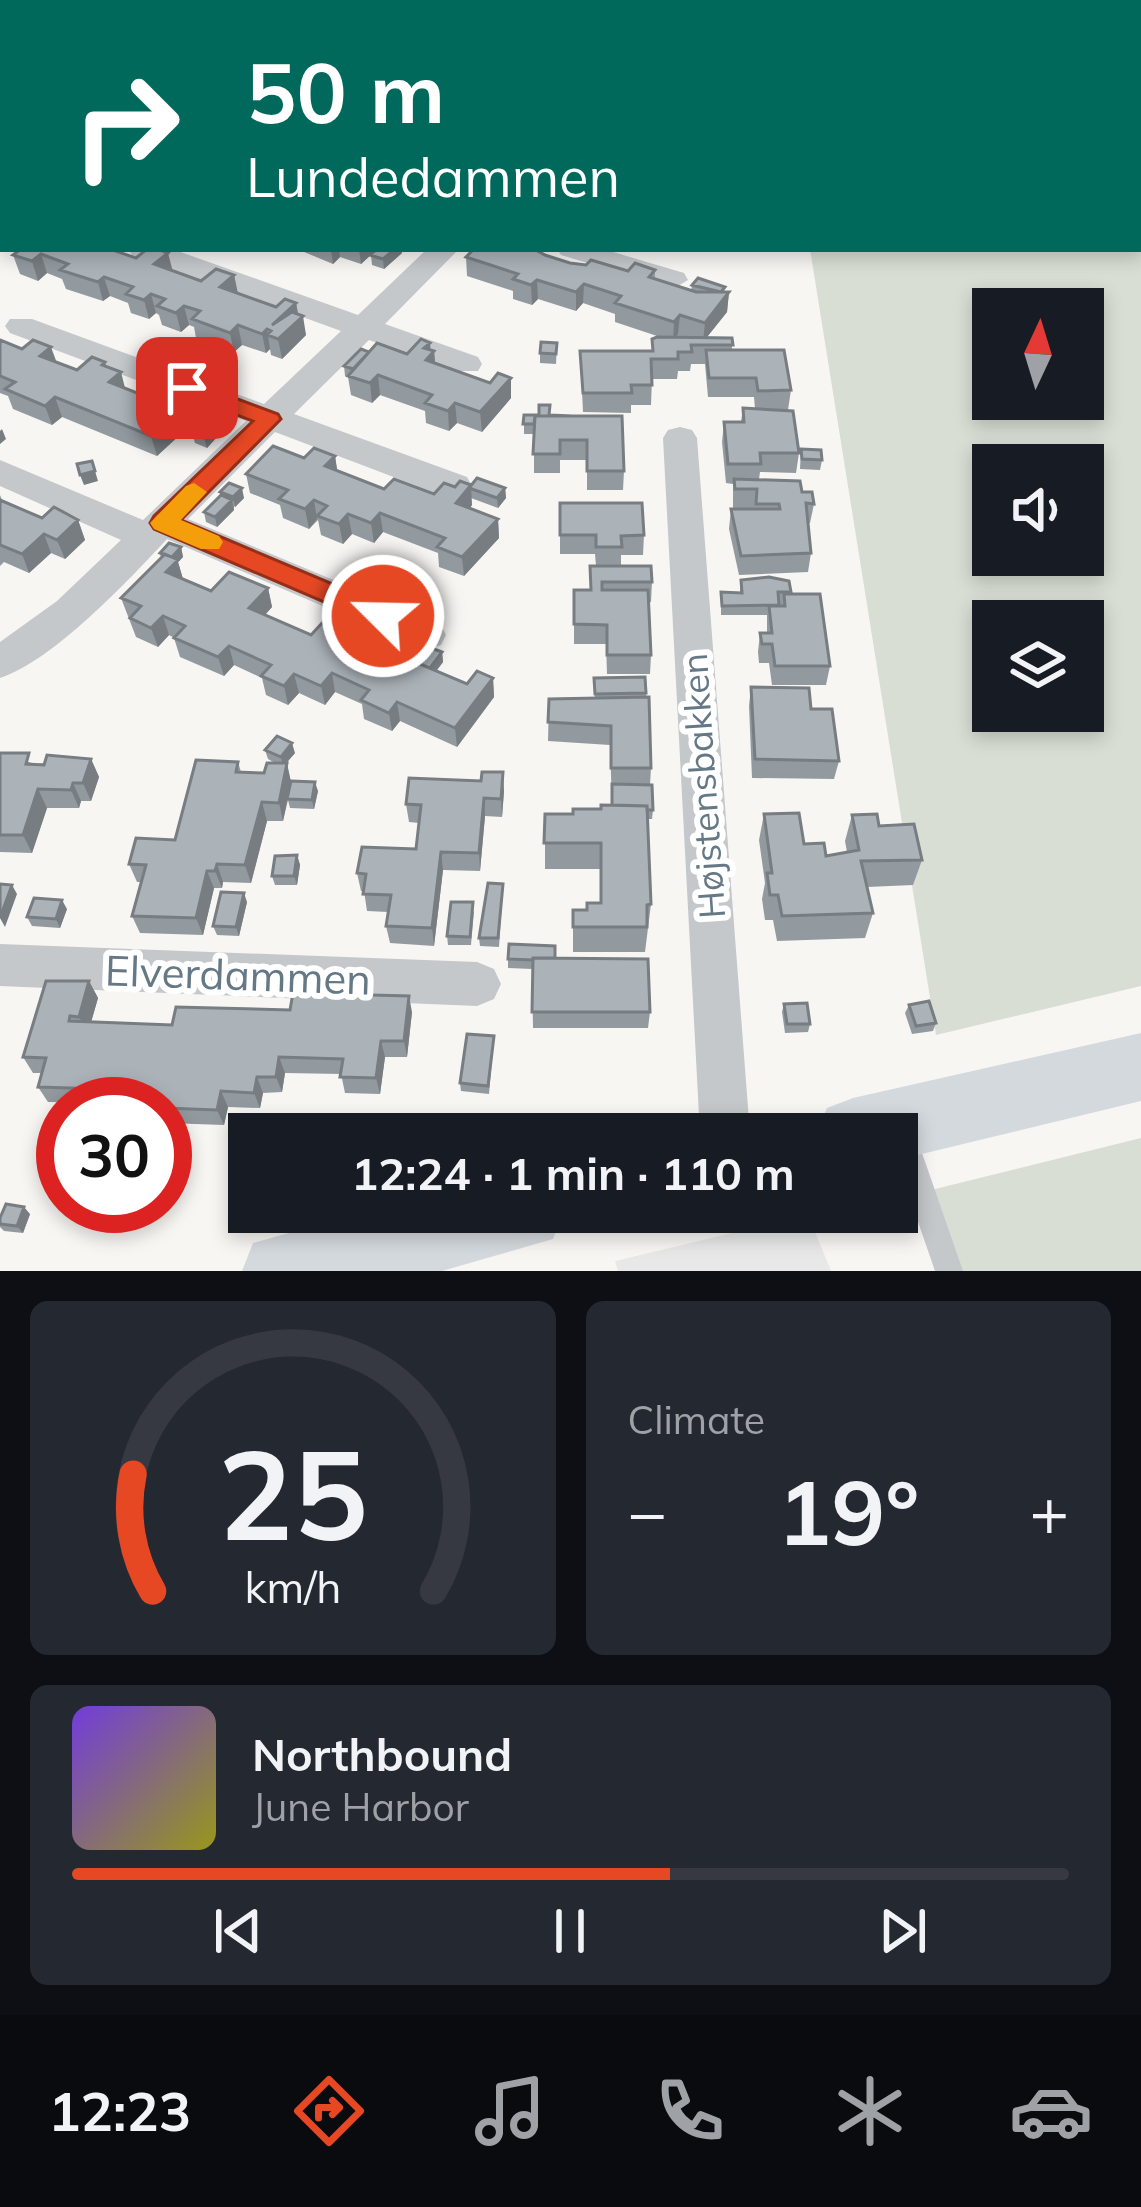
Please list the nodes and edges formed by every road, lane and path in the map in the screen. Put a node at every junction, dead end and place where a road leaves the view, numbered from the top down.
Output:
1 (152, 252) edge
2 (441, 252) edge
3 (582, 252) edge
4 (673, 280) edge
5 (20, 326) dead end
6 (366, 326) junction
7 (466, 364) dead end
8 (269, 419) junction
9 (680, 438) dead end
10 (0, 472) edge
11 (454, 485) edge
12 (155, 530) junction
13 (427, 635) dead end
14 (0, 663) edge
15 (0, 965) edge
16 (477, 984) dead end
17 (1141, 1067) edge
18 (724, 1113) edge
19 (918, 1119) edge
20 (918, 1212) edge
21 (439, 1233) edge
22 (281, 1271) edge
23 (949, 1271) edge

1 - 6 street
2 - 6 street
3 - 4 street
5 - 8 street
6 - 7 street
6 - 8 street
8 - 11 street
8 - 12 street
9 - 18 street, Højstensbakken
10 - 12 street
12 - 13 street
12 - 14 street
15 - 16 street, Elverdammen
17 - 19 street
20 - 23 lane
21 - 22 street

